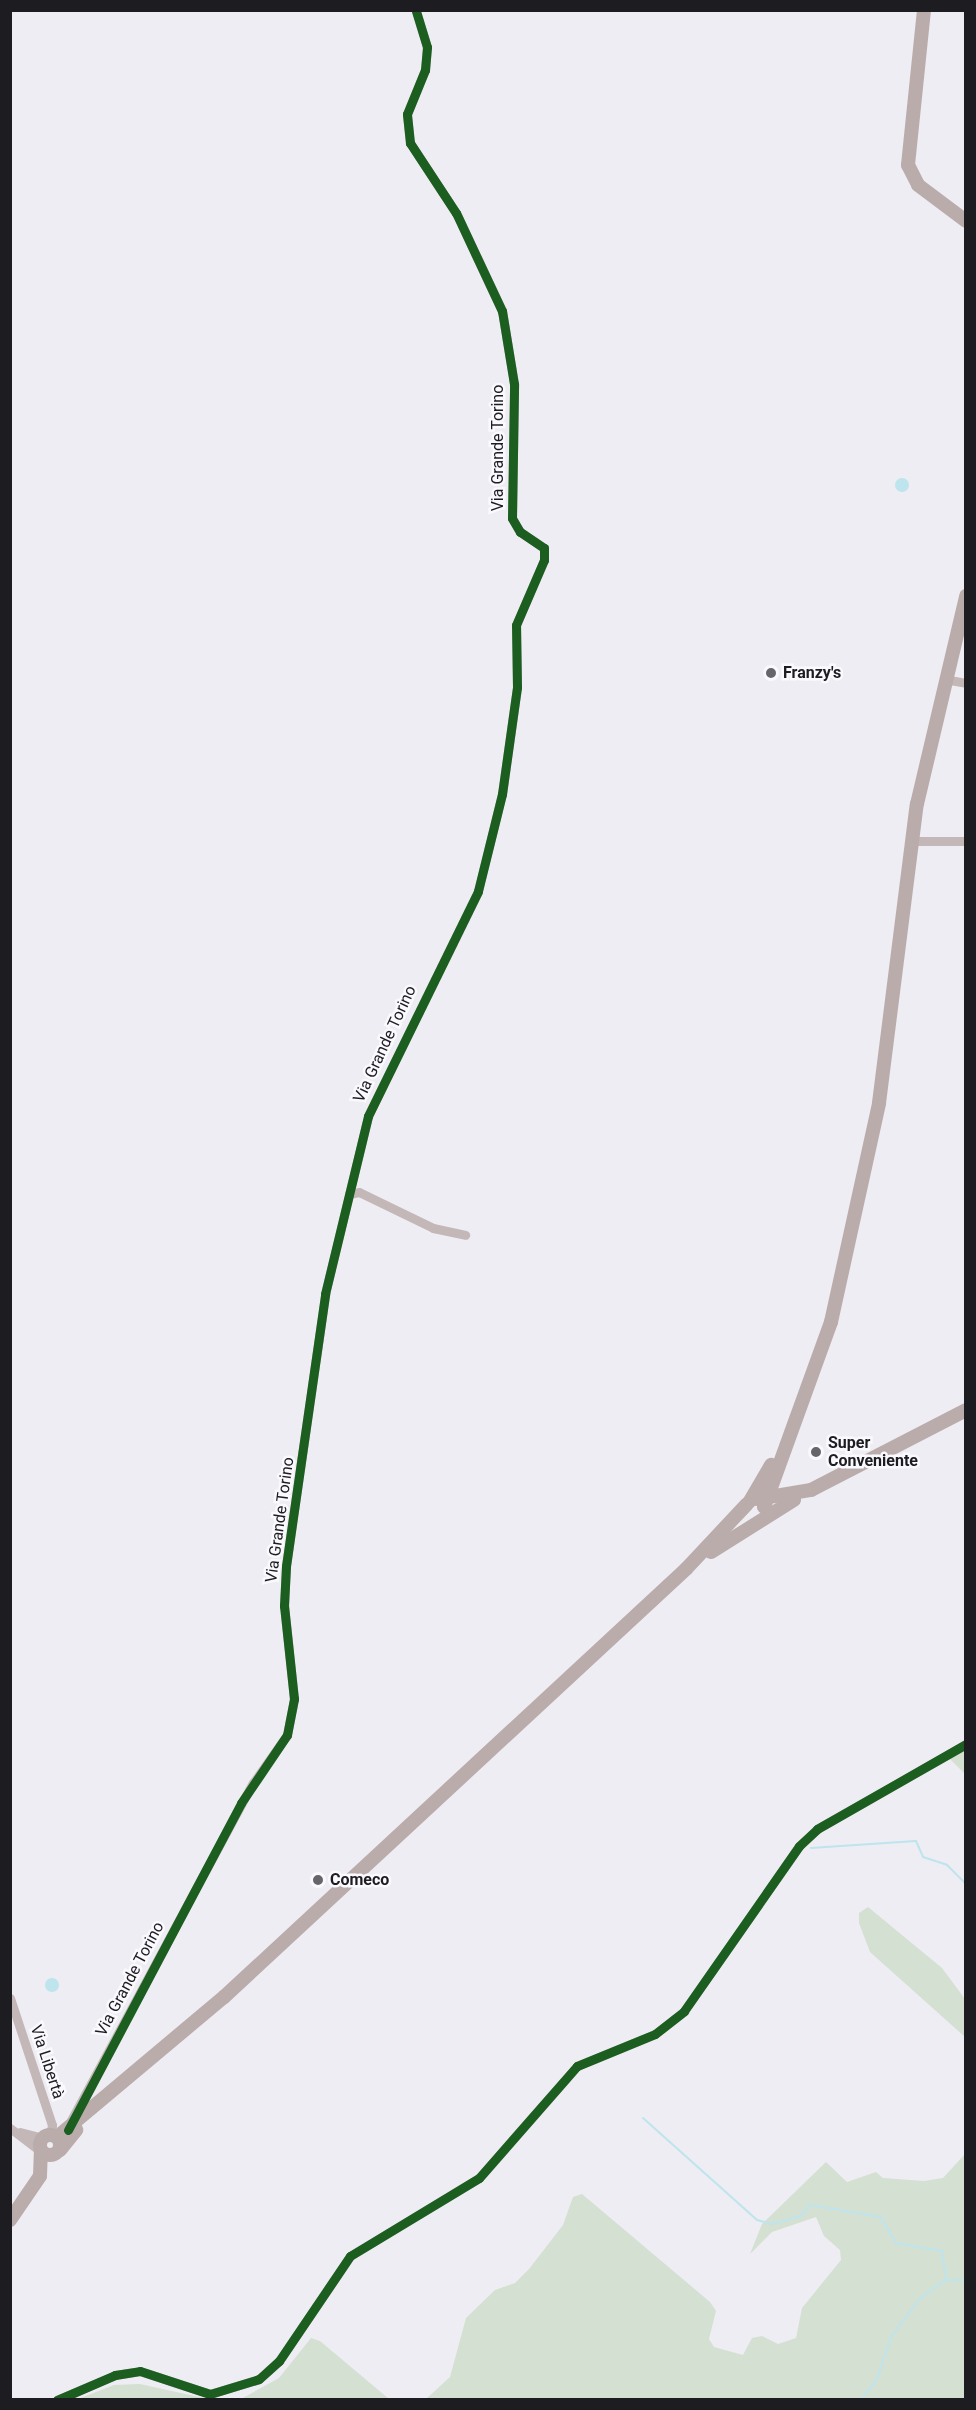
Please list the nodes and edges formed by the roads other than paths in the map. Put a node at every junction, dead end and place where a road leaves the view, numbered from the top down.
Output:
1 (416, 10) edge
2 (924, 10) edge
3 (966, 221) edge
4 (966, 596) edge
5 (962, 628) edge
6 (944, 679) junction
7 (966, 684) edge
8 (913, 841) junction
9 (966, 841) edge
10 (349, 1194) junction
11 (465, 1235) dead end
12 (966, 1410) edge
13 (781, 1451) junction
14 (758, 1505) junction
15 (966, 1744) edge
16 (10, 1998) edge
17 (105, 2096) junction
18 (83, 2097) junction
19 (88, 2110) junction
20 (10, 2128) edge
21 (52, 2144) junction
22 (10, 2220) edge
23 (57, 2400) edge

1 - 10 street, Via Grande Torino
2 - 3 main road
4 - 5 main road
5 - 6 main road
6 - 7 street
6 - 8 main road
8 - 9 street
8 - 13 main road
10 - 11 street
10 - 18 street, Via Grande Torino
12 - 14 main road
13 - 14 main road
13 - 14 main road
14 - 17 main road
15 - 23 street
16 - 21 street, Via Libertà
17 - 19 main road
17 - 21 main road
18 - 19 street
18 - 21 street, Via Grande Torino
19 - 21 main road
20 - 21 street
20 - 21 street
21 - 22 main road

